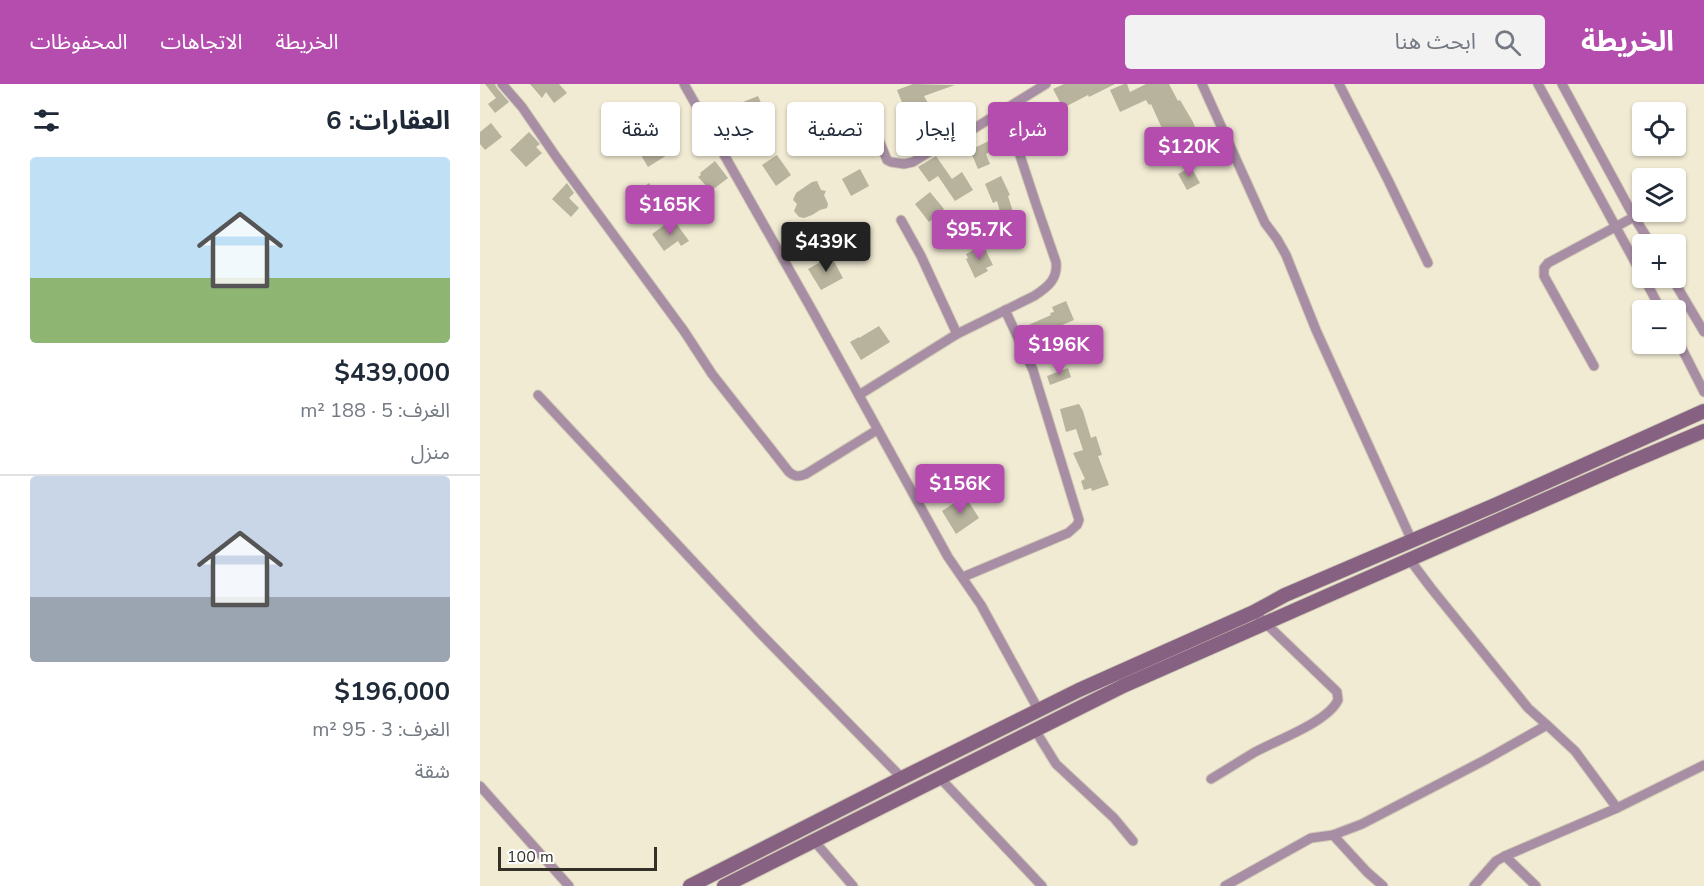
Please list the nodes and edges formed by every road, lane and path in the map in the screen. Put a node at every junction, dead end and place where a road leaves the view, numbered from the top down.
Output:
1 (502, 84) edge
2 (684, 84) edge
3 (1046, 84) edge
4 (1202, 84) edge
5 (1339, 84) edge
6 (1538, 84) edge
7 (1562, 84) edge
8 (1018, 102) edge
9 (988, 120) edge
10 (884, 152) edge
11 (1020, 156) edge
12 (1632, 213) edge
13 (1632, 218) edge
14 (902, 220) dead end
15 (1617, 226) junction
16 (1632, 255) edge
17 (1428, 263) dead end
18 (1678, 288) edge
19 (1005, 310) junction
20 (1704, 332) edge
21 (957, 334) junction
22 (1685, 354) edge
23 (1594, 366) dead end
24 (1704, 392) edge
25 (538, 395) dead end
26 (859, 395) junction
27 (1704, 411) edge
28 (877, 430) junction
29 (1704, 431) edge
30 (1412, 541) junction
31 (1410, 560) junction
32 (963, 577) junction
33 (1254, 612) junction
34 (1265, 623) junction
35 (1038, 711) junction
36 (1547, 725) junction
37 (1035, 730) junction
38 (1704, 765) edge
39 (902, 778) junction
40 (940, 778) junction
41 (1211, 779) dead end
42 (480, 786) edge
43 (1617, 808) junction
44 (1333, 835) junction
45 (1133, 841) dead end
46 (814, 842) junction
47 (1505, 856) junction
48 (695, 885) edge
49 (569, 886) edge
50 (724, 886) edge
51 (853, 886) edge
52 (1042, 886) edge
53 (1225, 886) edge
54 (1383, 886) edge
55 (1474, 886) edge
56 (1536, 886) edge

1 - 28 street
2 - 26 street
3 - 8 street
4 - 30 street
5 - 17 street
6 - 15 street
7 - 12 street
9 - 10 street
11 - 19 street
13 - 15 street
14 - 21 street
15 - 16 street
15 - 23 street
18 - 20 street
19 - 21 street
19 - 32 street
21 - 26 street
22 - 24 street
25 - 39 street
26 - 28 street
27 - 30 main road
28 - 32 street
29 - 31 main road
30 - 33 main road
31 - 34 main road
31 - 36 street
32 - 35 street
33 - 34 street
33 - 35 main road
34 - 37 main road
34 - 41 street
35 - 39 main road
36 - 43 street
36 - 44 street
37 - 40 main road
37 - 45 street
38 - 43 street
39 - 48 main road
40 - 46 main road
40 - 52 street
42 - 49 street
43 - 47 street
44 - 53 street
44 - 54 street
46 - 50 main road
46 - 51 street
47 - 55 street
47 - 56 street

